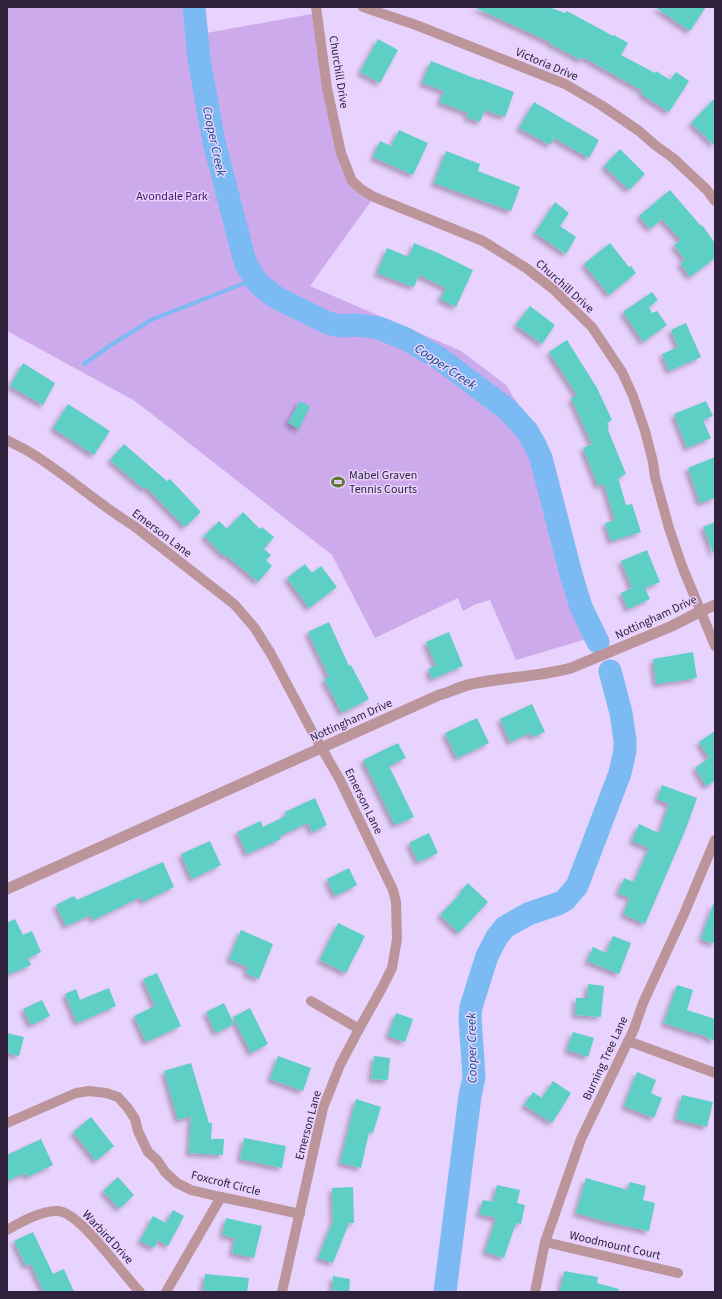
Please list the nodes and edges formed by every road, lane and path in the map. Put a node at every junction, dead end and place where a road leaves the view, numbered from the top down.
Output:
1 (316, 7) edge
2 (363, 7) edge
3 (715, 201) edge
4 (7, 440) edge
5 (715, 605) edge
6 (701, 610) junction
7 (715, 646) edge
8 (322, 748) junction
9 (715, 840) edge
10 (711, 863) edge
11 (7, 888) edge
12 (311, 1001) dead end
13 (359, 1029) junction
14 (628, 1041) junction
15 (715, 1074) edge
16 (7, 1123) edge
17 (222, 1197) junction
18 (300, 1214) junction
19 (7, 1230) edge
20 (545, 1242) junction
21 (678, 1273) dead end
22 (140, 1292) edge
23 (166, 1292) edge
24 (282, 1292) edge
25 (535, 1292) edge

1 - 6 street, Churchill Drive
2 - 3 street, Victoria Drive
4 - 8 street, Emerson Lane
5 - 6 street, Nottingham Drive
6 - 7 street, Churchill Drive
6 - 8 street, Nottingham Drive
8 - 11 street, Nottingham Drive
8 - 13 street, Emerson Lane
9 - 10 street, Burning Tree Lane
10 - 14 street, Burning Tree Lane
12 - 13 street
13 - 18 street, Emerson Lane
14 - 15 street
14 - 20 street, Burning Tree Lane
16 - 17 street, Foxcroft Circle
17 - 18 street, Foxcroft Circle
17 - 23 street
18 - 24 street, Emerson Lane
19 - 22 street, Warbird Drive
20 - 21 street, Woodmount Court
20 - 25 street, Burning Tree Lane

